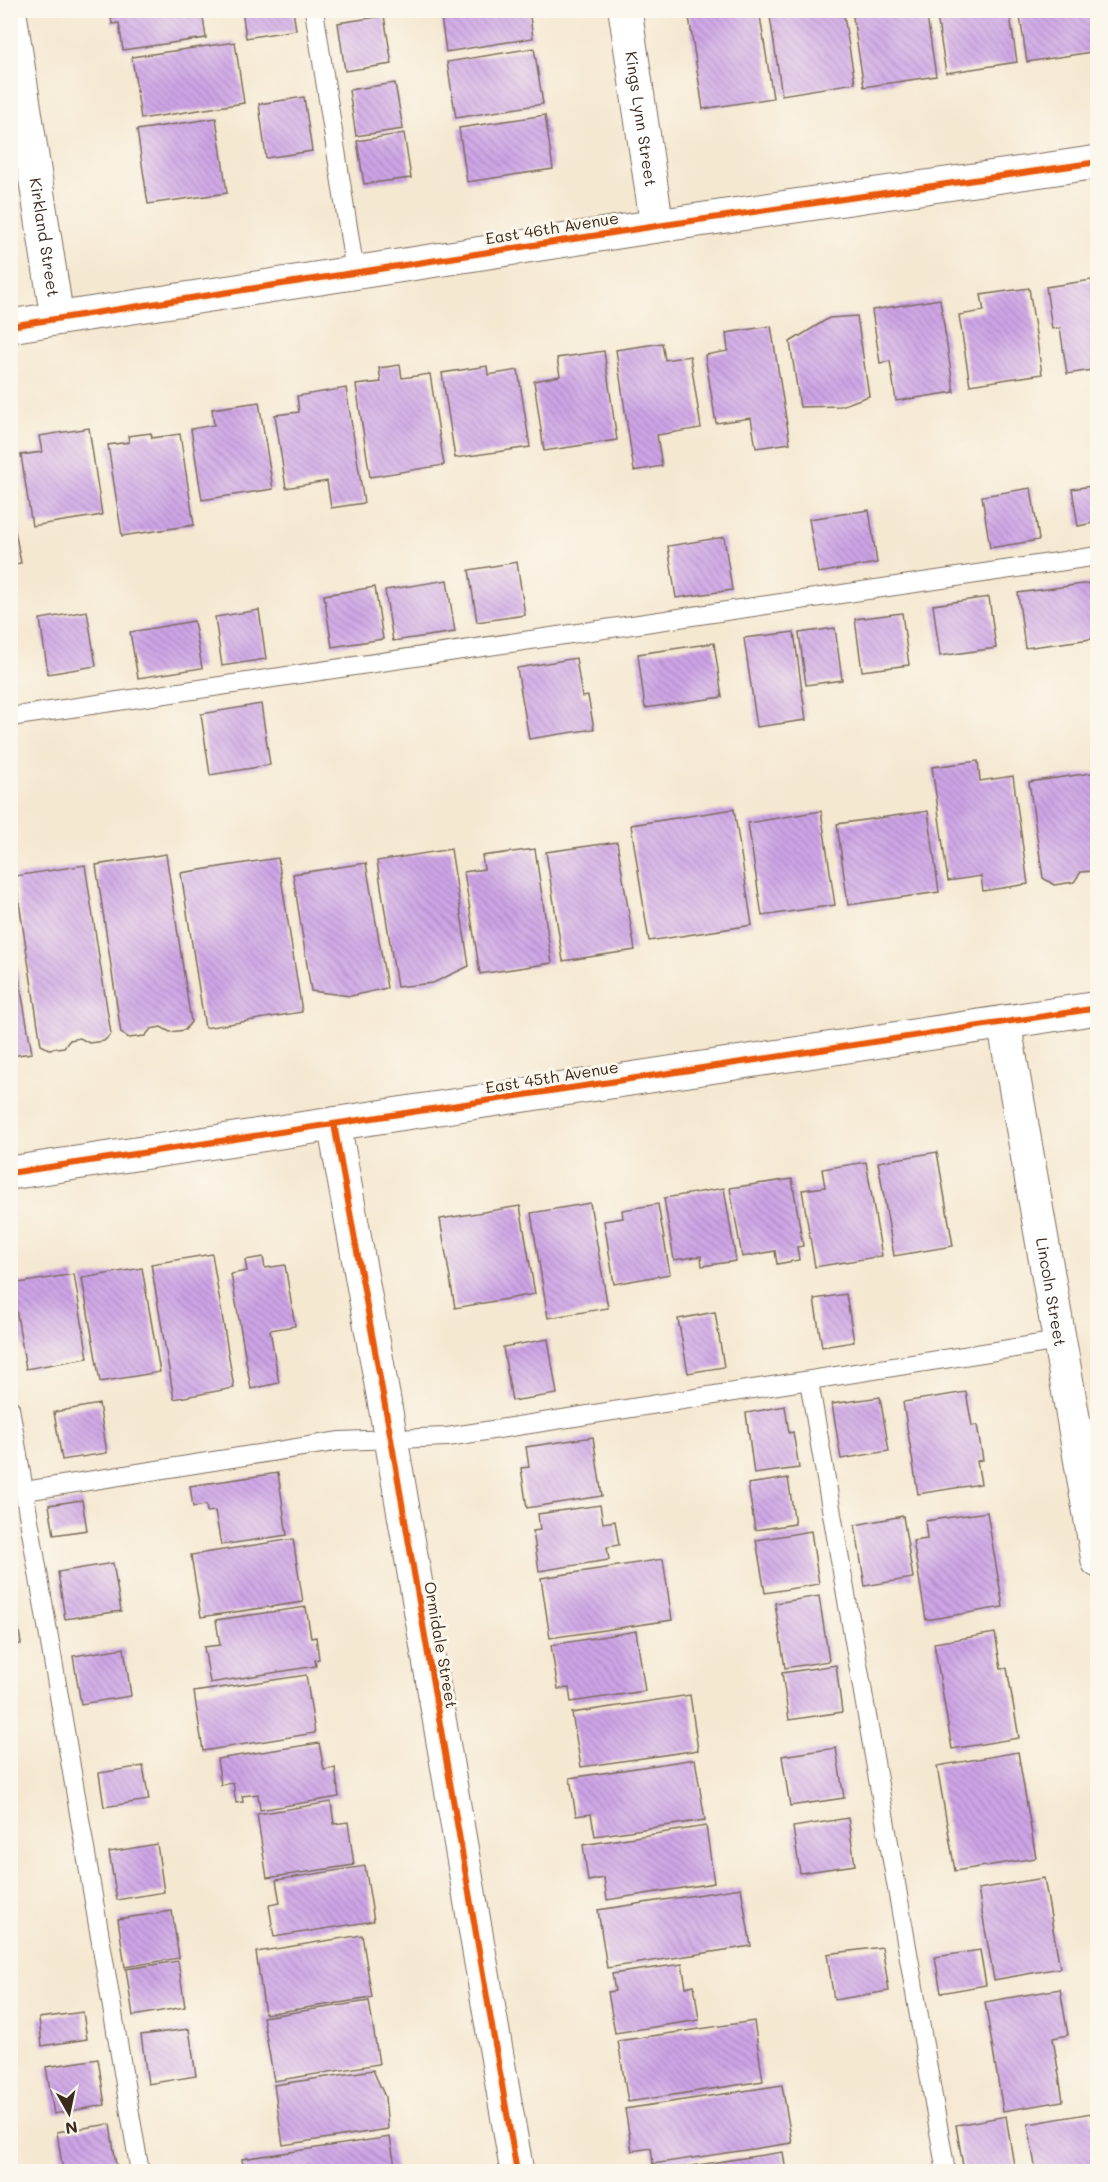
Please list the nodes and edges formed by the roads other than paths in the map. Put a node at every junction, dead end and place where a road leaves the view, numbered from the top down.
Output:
1 (314, 10) edge
2 (625, 10) edge
3 (10, 14) edge
4 (1098, 162) edge
5 (657, 226) junction
6 (355, 272) junction
7 (57, 318) junction
8 (10, 326) edge
9 (1098, 556) edge
10 (10, 717) edge
11 (1098, 1008) edge
12 (1004, 1022) junction
13 (334, 1124) junction
14 (10, 1173) edge
15 (1059, 1341) junction
16 (809, 1381) junction
17 (10, 1408) edge
18 (392, 1439) junction
19 (25, 1491) junction
20 (1098, 1562) edge
21 (140, 2172) edge
22 (517, 2172) edge
23 (946, 2172) edge

1 - 6 lane
2 - 5 street, Kings Lynn Street
3 - 7 street, Kirkland Street
4 - 5 street, East 46th Avenue
5 - 6 street, East 46th Avenue
6 - 7 street, East 46th Avenue
7 - 8 street, East 46th Avenue
9 - 10 lane
11 - 12 street, East 45th Avenue
12 - 13 street, East 45th Avenue
12 - 15 street, Lincoln Street
13 - 14 street, East 45th Avenue
13 - 18 street, Ormidale Street
15 - 16 lane
15 - 20 street, Lincoln Street
16 - 18 lane
16 - 23 lane
17 - 19 lane
18 - 19 lane
18 - 22 street, Ormidale Street
19 - 21 lane

